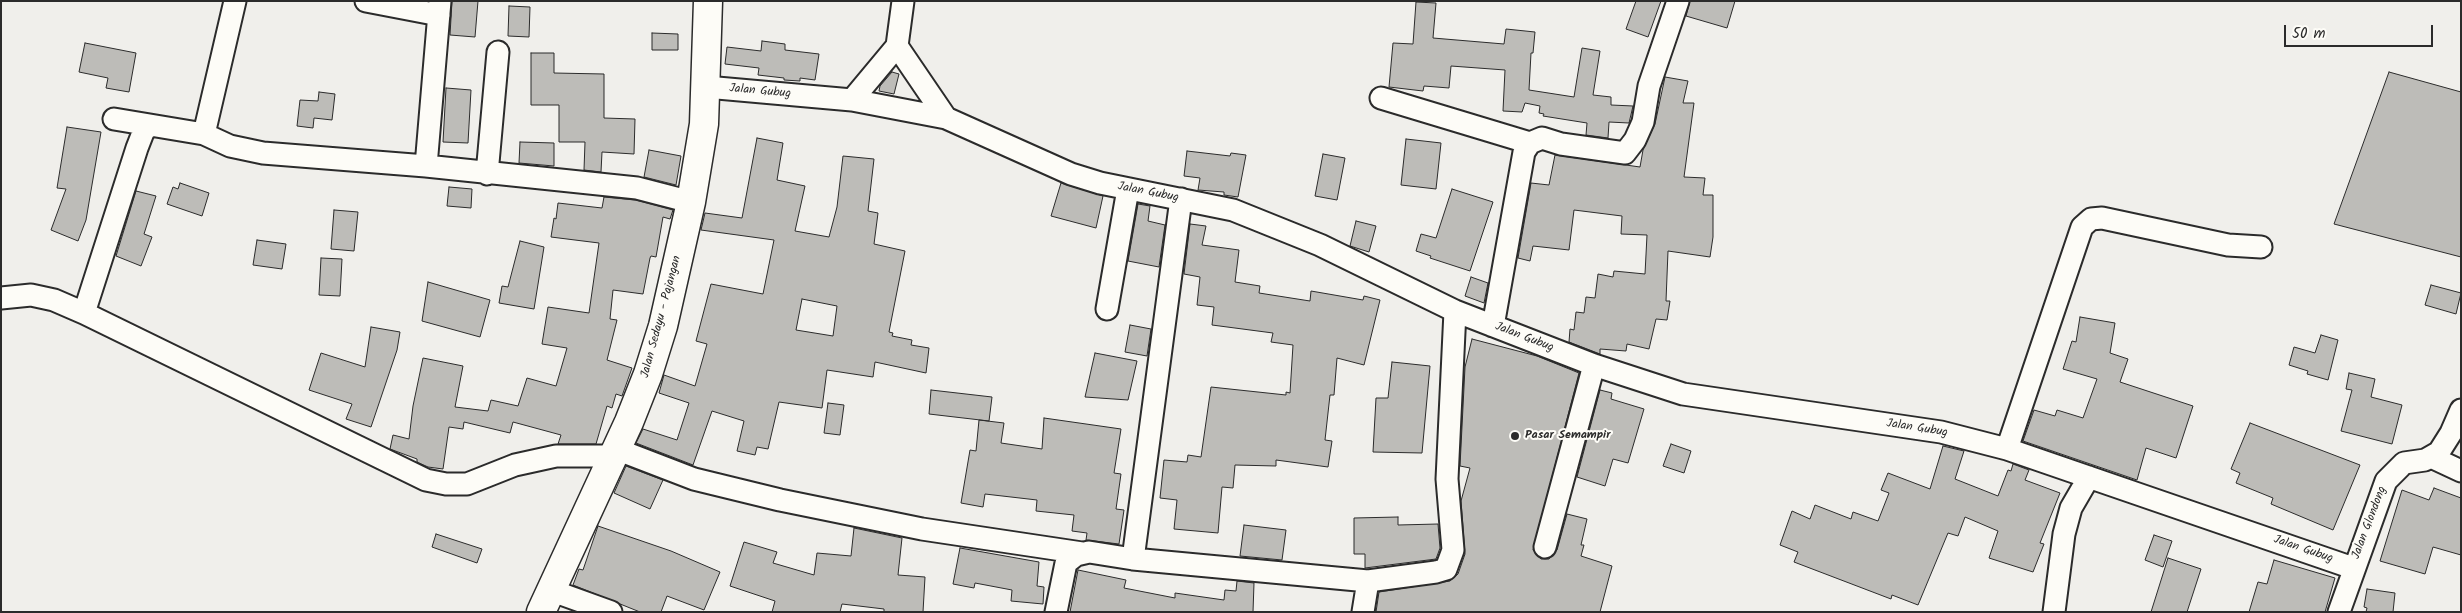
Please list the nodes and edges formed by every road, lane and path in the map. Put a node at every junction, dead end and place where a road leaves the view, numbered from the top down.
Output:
1 (235, 1) edge
2 (366, 1) edge
3 (708, 1) edge
4 (903, 1) edge
5 (1678, 1) edge
6 (439, 8) edge
7 (897, 46) junction
8 (498, 52) dead end
9 (706, 87) junction
10 (1381, 98) dead end
11 (852, 100) junction
12 (946, 118) junction
13 (114, 119) dead end
14 (150, 126) junction
15 (204, 134) junction
16 (1530, 143) junction
17 (426, 166) junction
18 (487, 174) junction
19 (1128, 189) junction
20 (1181, 200) junction
21 (691, 202) junction
22 (2261, 248) dead end
23 (1, 298) edge
24 (1108, 309) dead end
25 (1455, 311) junction
26 (84, 313) junction
27 (1493, 326) junction
28 (1594, 365) junction
29 (2461, 410) edge
30 (2007, 449) junction
31 (614, 452) junction
32 (2431, 457) junction
33 (2461, 471) edge
34 (2088, 477) junction
35 (1545, 547) dead end
36 (1082, 553) junction
37 (1133, 559) junction
38 (2353, 568) junction
39 (1368, 581) junction
40 (545, 601) edge
41 (611, 612) edge
42 (1056, 612) edge
43 (1362, 612) edge
44 (2054, 612) edge
45 (2339, 612) edge

1 - 15 street
2 - 6 street
3 - 9 main road, Jalan Sedayu - Pajangan
4 - 7 street
5 - 16 street
6 - 17 street
7 - 11 street
7 - 12 street
8 - 18 street
9 - 11 street, Jalan Gubug
9 - 21 main road, Jalan Sedayu - Pajangan
10 - 16 street
11 - 12 street, Jalan Gubug
12 - 19 street, Jalan Gubug
13 - 14 street
14 - 15 street
14 - 26 street
15 - 17 street
16 - 27 street
17 - 18 street
18 - 21 street
19 - 20 street, Jalan Gubug
19 - 24 street
20 - 25 street, Jalan Gubug
20 - 37 street
21 - 31 main road, Jalan Sedayu - Pajangan
22 - 30 street
23 - 26 street
25 - 27 street, Jalan Gubug
25 - 39 street
26 - 31 street
27 - 28 street, Jalan Gubug
28 - 30 street, Jalan Gubug
28 - 35 street
29 - 32 street
30 - 34 street, Jalan Gubug
31 - 36 street
31 - 40 main road, Jalan Sedayu - Pajangan
32 - 33 street
32 - 38 street, Jalan Glondong
34 - 38 street, Jalan Gubug
34 - 44 street
36 - 37 street
36 - 42 street
37 - 39 street
38 - 45 street, Jalan Glondong
39 - 43 street
40 - 41 street

